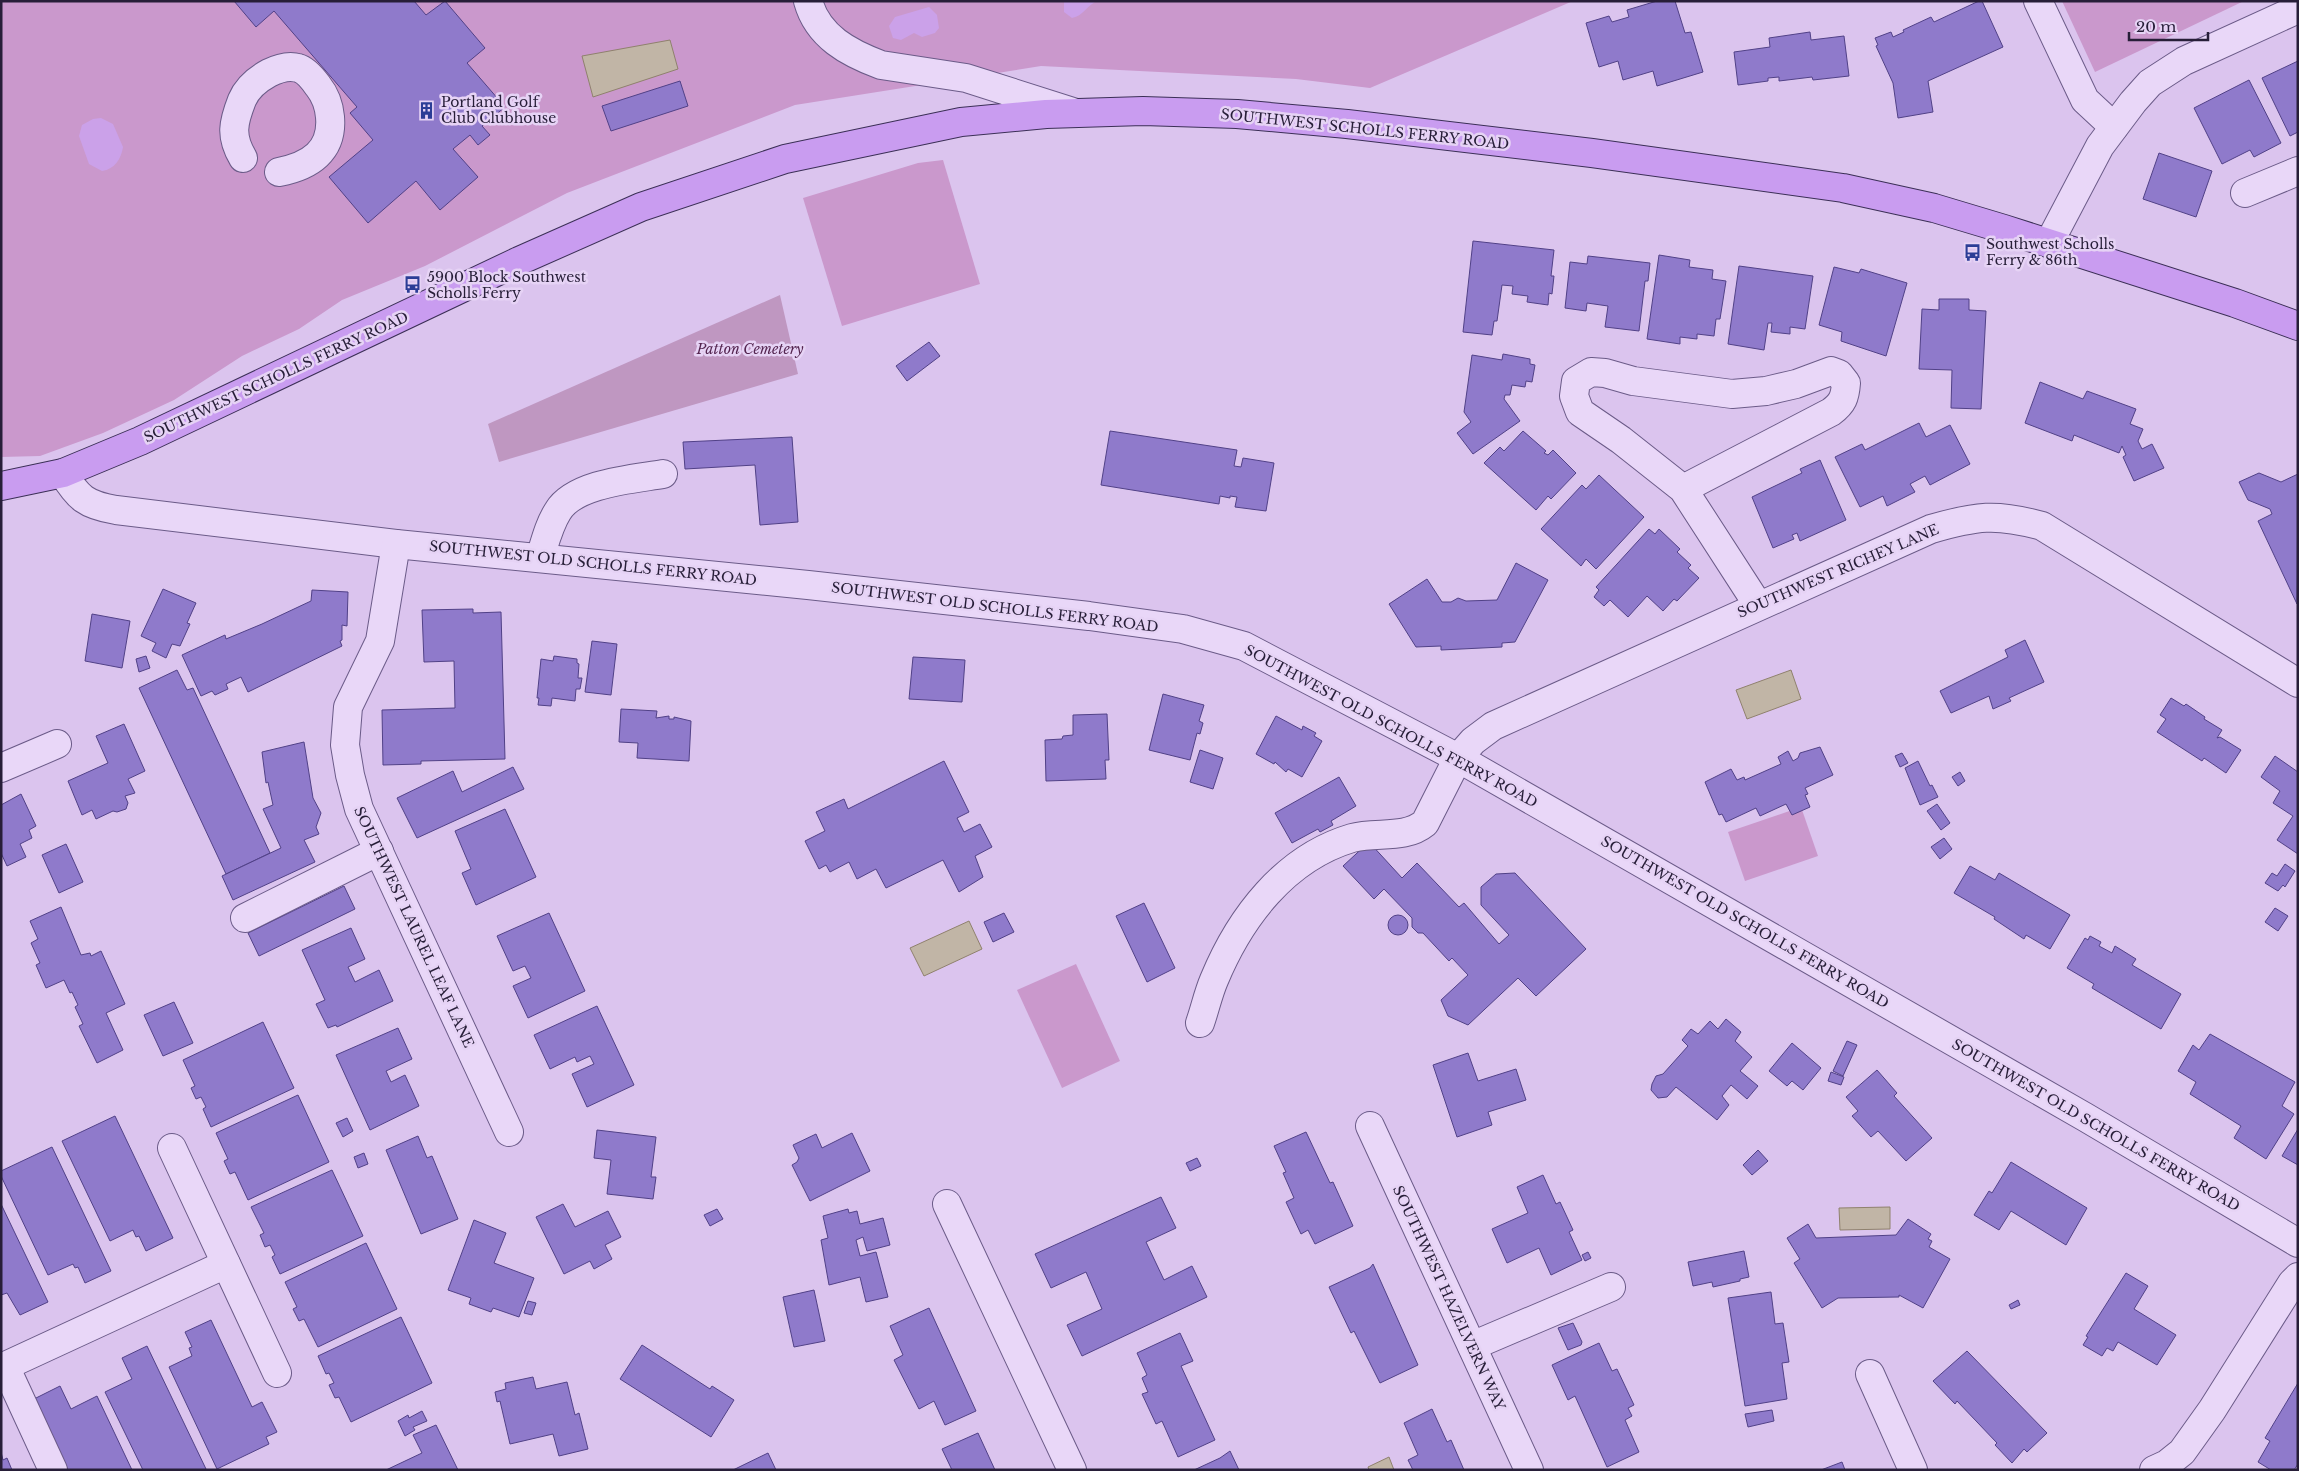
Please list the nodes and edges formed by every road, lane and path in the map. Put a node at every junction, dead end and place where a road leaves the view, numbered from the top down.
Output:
1 (808, 1) edge
2 (2038, 1) edge
3 (2298, 8) edge
4 (1074, 112) junction
5 (2114, 127) junction
6 (243, 158) dead end
7 (2298, 171) edge
8 (279, 172) dead end
9 (2245, 193) dead end
10 (2048, 243) junction
11 (2298, 326) edge
12 (63, 473) junction
13 (663, 474) dead end
14 (1, 486) edge
15 (1683, 488) junction
16 (396, 544) junction
17 (540, 558) junction
18 (1758, 606) junction
19 (2298, 683) edge
20 (56, 744) dead end
21 (1458, 758) junction
22 (1, 768) edge
23 (379, 851) junction
24 (245, 918) dead end
25 (1200, 1024) dead end
26 (1370, 1126) dead end
27 (509, 1132) dead end
28 (172, 1148) dead end
29 (947, 1204) dead end
30 (2298, 1243) edge
31 (226, 1264) junction
32 (2298, 1277) edge
33 (1611, 1286) dead end
34 (1472, 1346) junction
35 (3, 1367) edge
36 (277, 1373) dead end
37 (1870, 1374) dead end
38 (53, 1470) edge
39 (1072, 1470) edge
40 (1529, 1470) edge
41 (1913, 1470) edge
42 (2154, 1470) edge

1 - 4 street
2 - 5 street
3 - 5 street
4 - 10 main road, SOUTHWEST SCHOLLS FERRY ROAD
4 - 12 main road, SOUTHWEST SCHOLLS FERRY ROAD
5 - 10 street
6 - 8 street
7 - 9 street
10 - 11 main road, SOUTHWEST SCHOLLS FERRY ROAD
12 - 14 main road, SOUTHWEST SCHOLLS FERRY ROAD
12 - 16 street, SOUTHWEST OLD SCHOLLS FERRY ROAD
13 - 17 street
15 - 15 street
15 - 18 street
16 - 17 street, SOUTHWEST OLD SCHOLLS FERRY ROAD
16 - 23 street, SOUTHWEST LAUREL LEAF LANE
17 - 21 street, SOUTHWEST OLD SCHOLLS FERRY ROAD
18 - 19 street, SOUTHWEST RICHEY LANE
18 - 21 street, SOUTHWEST RICHEY LANE
20 - 22 street
21 - 25 street, SOUTHWEST RICHEY LANE
21 - 30 street, SOUTHWEST OLD SCHOLLS FERRY ROAD
23 - 24 street
23 - 27 street, SOUTHWEST LAUREL LEAF LANE
26 - 34 street, SOUTHWEST HAZELVERN WAY
28 - 31 street
29 - 39 street
31 - 35 street
31 - 36 street
32 - 42 street
33 - 34 street
34 - 40 street, SOUTHWEST HAZELVERN WAY
35 - 38 street
37 - 41 street

